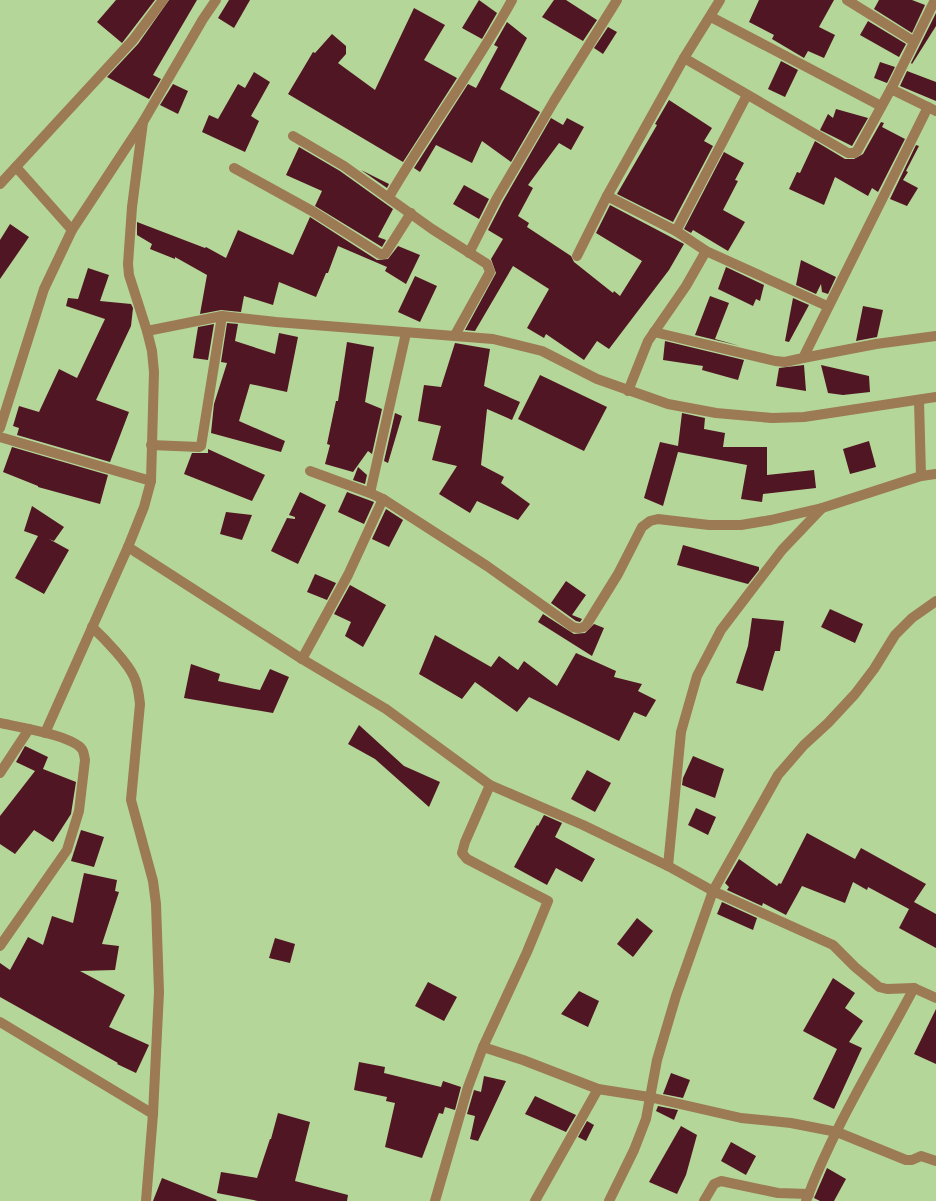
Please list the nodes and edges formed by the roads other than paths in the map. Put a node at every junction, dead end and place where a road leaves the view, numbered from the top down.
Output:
1 (216, 0) edge
2 (512, 0) edge
3 (617, 0) edge
4 (720, 0) edge
5 (847, 0) edge
6 (935, 0) edge
7 (159, 1) edge
8 (711, 17) junction
9 (913, 41) junction
10 (684, 58) junction
11 (891, 89) junction
12 (747, 95) junction
13 (881, 106) junction
14 (932, 109) edge
15 (143, 122) junction
16 (293, 136) dead end
17 (16, 167) junction
18 (234, 168) dead end
19 (0, 184) edge
20 (607, 196) junction
21 (389, 197) junction
22 (411, 213) junction
23 (72, 230) junction
24 (676, 231) junction
25 (706, 251) junction
26 (469, 253) junction
27 (577, 256) dead end
28 (827, 306) junction
29 (222, 316) junction
30 (147, 330) junction
31 (654, 332) junction
32 (406, 333) junction
33 (456, 335) junction
34 (936, 336) edge
35 (803, 358) junction
36 (628, 391) junction
37 (936, 398) edge
38 (919, 400) junction
39 (0, 428) edge
40 (0, 438) edge
41 (152, 445) junction
42 (310, 471) dead end
43 (936, 474) edge
44 (921, 476) junction
45 (151, 482) junction
46 (370, 494) junction
47 (383, 499) junction
48 (822, 508) junction
49 (128, 547) junction
50 (936, 601) edge
51 (92, 627) junction
52 (302, 659) junction
53 (0, 722) edge
54 (29, 729) junction
55 (45, 733) junction
56 (0, 773) edge
57 (490, 785) junction
58 (668, 866) junction
59 (712, 891) junction
60 (0, 946) edge
61 (914, 988) junction
62 (936, 998) edge
63 (0, 1022) edge
64 (482, 1047) junction
65 (598, 1089) junction
66 (649, 1097) junction
67 (153, 1114) junction
68 (837, 1132) junction
69 (936, 1160) edge
70 (807, 1197) edge
71 (146, 1201) edge
72 (435, 1201) edge
73 (535, 1201) edge
74 (609, 1201) edge
75 (704, 1201) edge

1 - 15 street
2 - 21 street
3 - 26 street
4 - 8 street
5 - 9 street
6 - 9 street
7 - 17 street
8 - 10 street
8 - 13 street
9 - 11 street
10 - 12 street
10 - 20 street
11 - 13 street
11 - 14 street
12 - 13 street
12 - 24 street
14 - 28 street
15 - 23 street
15 - 30 street
16 - 21 street
17 - 19 street
17 - 23 street
18 - 22 street
20 - 24 street
20 - 27 street
21 - 22 street
22 - 26 street
23 - 39 street
24 - 25 street
25 - 28 street
25 - 31 street
26 - 33 street
28 - 35 street
29 - 30 street
29 - 32 street
29 - 41 street
30 - 41 street
31 - 35 street
31 - 36 street
32 - 33 street
32 - 46 street
33 - 36 street
34 - 35 street
36 - 38 street
37 - 38 street
38 - 44 street
40 - 45 street
41 - 45 street
42 - 46 street
43 - 44 street
44 - 48 street
45 - 49 street
46 - 47 street
47 - 48 street
47 - 52 street
48 - 58 street
49 - 51 street
49 - 52 street
50 - 59 street
51 - 55 street
51 - 67 street
52 - 57 street
53 - 54 street
54 - 55 street
54 - 56 street
55 - 60 street
57 - 58 street
57 - 64 street
58 - 59 street
59 - 61 street
59 - 66 street
61 - 62 street
61 - 68 street
63 - 67 street
64 - 65 street
64 - 72 street
65 - 66 street
65 - 73 street
66 - 68 street
66 - 74 street
67 - 71 street
68 - 69 street
68 - 70 street
70 - 75 street

